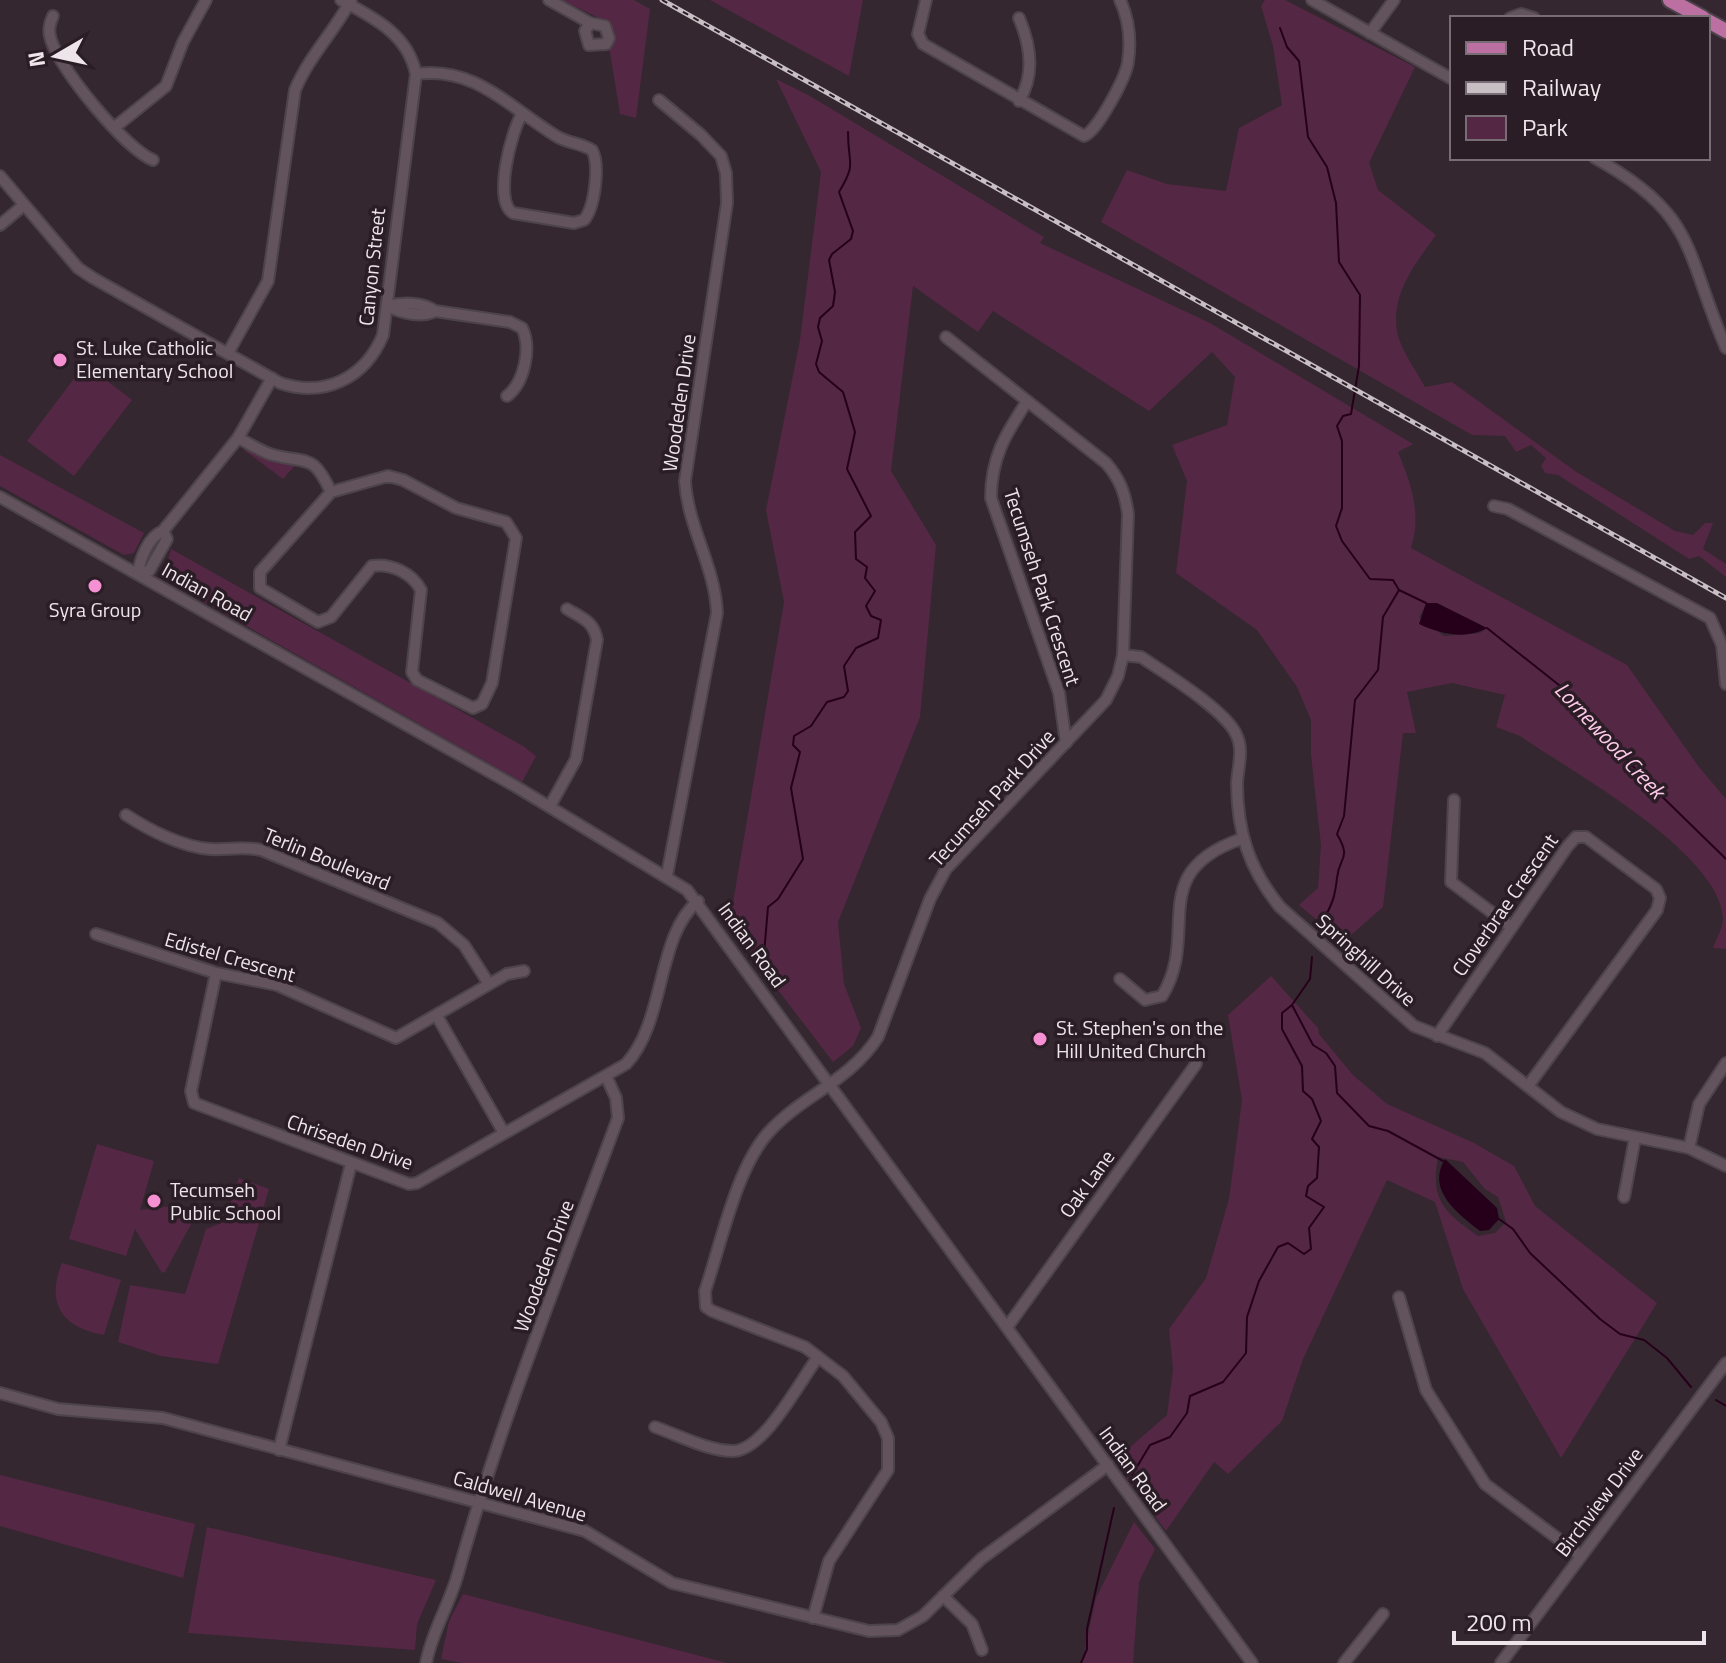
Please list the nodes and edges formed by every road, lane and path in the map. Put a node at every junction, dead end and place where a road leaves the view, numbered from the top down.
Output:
1 (206, 0) edge
2 (549, 0) edge
3 (926, 0) edge
4 (1120, 0) edge
5 (1312, 0) edge
6 (1394, 0) edge
7 (1670, 0) edge
8 (347, 2) edge
9 (53, 16) dead end
10 (1700, 16) edge
11 (1019, 18) dead end
12 (590, 23) dead end
13 (1370, 33) junction
14 (416, 74) junction
15 (1450, 78) edge
16 (659, 100) dead end
17 (1019, 101) junction
18 (522, 114) junction
19 (115, 127) junction
20 (153, 160) dead end
21 (1598, 160) edge
22 (0, 176) edge
23 (24, 205) junction
24 (0, 225) edge
25 (388, 306) junction
26 (946, 337) dead end
27 (1726, 348) edge
28 (228, 353) junction
29 (272, 378) junction
30 (507, 396) dead end
31 (1026, 403) junction
32 (238, 438) junction
33 (331, 492) junction
34 (0, 497) edge
35 (1494, 506) dead end
36 (138, 574) junction
37 (567, 609) dead end
38 (1123, 655) junction
39 (1726, 684) edge
40 (1066, 743) junction
41 (1454, 800) dead end
42 (550, 806) junction
43 (126, 815) dead end
44 (1241, 839) junction
45 (667, 875) junction
46 (698, 901) junction
47 (1510, 926) junction
48 (96, 934) dead end
49 (524, 971) dead end
50 (216, 973) junction
51 (1120, 979) dead end
52 (489, 984) junction
53 (437, 1016) junction
54 (1437, 1036) junction
55 (1726, 1063) edge
56 (1196, 1064) dead end
57 (606, 1076) junction
58 (832, 1085) junction
59 (1528, 1086) junction
60 (504, 1133) junction
61 (1635, 1138) junction
62 (1689, 1148) junction
63 (351, 1164) junction
64 (1726, 1166) edge
65 (1624, 1197) dead end
66 (1399, 1297) dead end
67 (1008, 1326) junction
68 (818, 1357) junction
69 (1726, 1363) edge
70 (0, 1393) edge
71 (655, 1427) dead end
72 (279, 1450) junction
73 (1108, 1465) junction
74 (476, 1502) junction
75 (1581, 1556) junction
76 (943, 1596) junction
77 (1383, 1614) dead end
78 (813, 1618) junction
79 (982, 1650) dead end
80 (426, 1663) edge
81 (1252, 1663) edge
82 (1344, 1663) edge
83 (1501, 1663) edge

1 - 19 street
2 - 12 street
3 - 17 street
4 - 17 street
5 - 13 street
6 - 13 street
7 - 10 main road
8 - 14 street
8 - 28 street
9 - 19 street
11 - 17 street
13 - 15 street
14 - 18 street
14 - 25 street, Canyon Street
16 - 45 street, Woodeden Drive
18 - 18 street
19 - 20 street
21 - 27 street
22 - 23 street, Canyon Street
23 - 24 street
23 - 28 street, Canyon Street
25 - 29 street, Canyon Street
25 - 30 street
26 - 31 street, Tecumseh Park Drive
28 - 29 street, Canyon Street
29 - 32 street
31 - 38 street, Tecumseh Park Drive
31 - 40 street, Tecumseh Park Crescent
32 - 33 street
32 - 36 street
33 - 33 street
34 - 36 street, Indian Road
35 - 39 street
36 - 42 street, Indian Road
37 - 42 street
38 - 40 street, Tecumseh Park Drive
38 - 44 street, Springhill Drive
40 - 58 street, Tecumseh Park Drive
41 - 47 street
42 - 45 street, Indian Road
43 - 52 street, Terlin Boulevard
44 - 51 street
44 - 54 street, Springhill Drive
45 - 46 street, Indian Road
46 - 57 street
46 - 58 street, Indian Road
47 - 54 street, Cloverbrae Crescent
47 - 59 street, Cloverbrae Crescent
48 - 50 street, Edistel Crescent
49 - 52 street, Edistel Crescent
50 - 53 street, Edistel Crescent
50 - 63 street, Chriseden Drive
52 - 53 street, Edistel Crescent
53 - 60 street
54 - 59 street, Springhill Drive
55 - 62 street
56 - 67 street, Oak Lane
57 - 60 street, Chriseden Drive
57 - 74 street, Woodeden Drive
58 - 67 street, Indian Road
58 - 68 street, Tecumseh Park Drive
59 - 61 street, Springhill Drive
60 - 63 street, Chriseden Drive
61 - 62 street, Springhill Drive
61 - 65 street
62 - 64 street, Springhill Drive
63 - 72 street
66 - 75 street
67 - 73 street, Indian Road
68 - 71 street
68 - 78 street, Tecumseh Park Drive
69 - 75 street, Birchview Drive
70 - 72 street, Caldwell Avenue
72 - 74 street, Caldwell Avenue
73 - 76 street, Caldwell Avenue
73 - 81 street, Indian Road
74 - 78 street, Caldwell Avenue
74 - 80 street, Woodeden Drive
75 - 83 street, Birchview Drive
76 - 78 street, Caldwell Avenue
76 - 79 street
77 - 82 street

